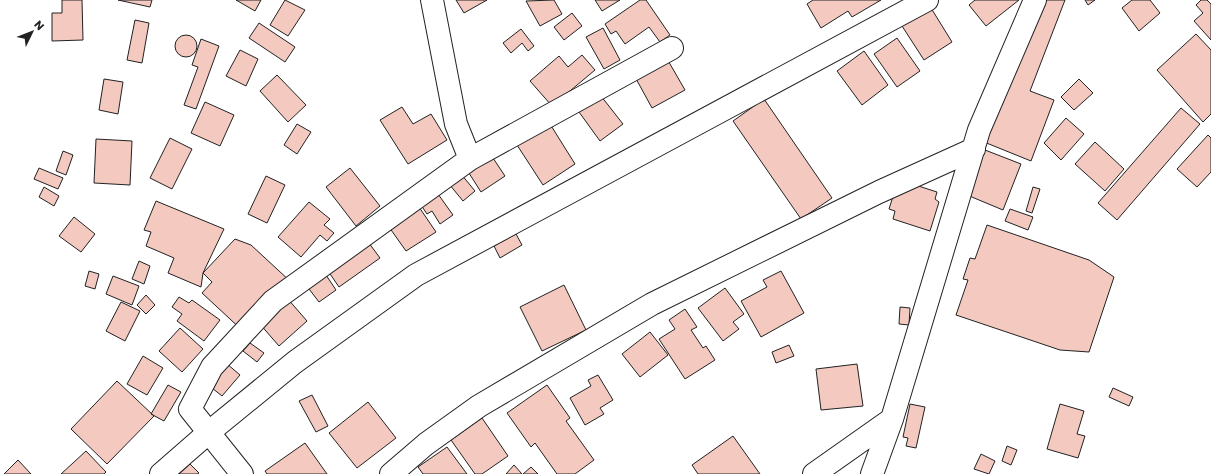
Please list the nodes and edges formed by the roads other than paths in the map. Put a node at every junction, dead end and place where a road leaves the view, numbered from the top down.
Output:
1 (432, 0) edge
2 (926, 0) edge
3 (1035, 0) edge
4 (672, 48) dead end
5 (974, 150) junction
6 (470, 159) junction
7 (892, 419) junction
8 (208, 433) junction
9 (161, 474) edge
10 (242, 474) edge
11 (391, 474) edge
12 (814, 474) edge
13 (872, 474) edge

1 - 6 street
2 - 8 street
3 - 5 street
4 - 6 street
5 - 7 street
5 - 11 street
6 - 8 street
7 - 12 street
7 - 13 street
8 - 9 street
8 - 10 street

